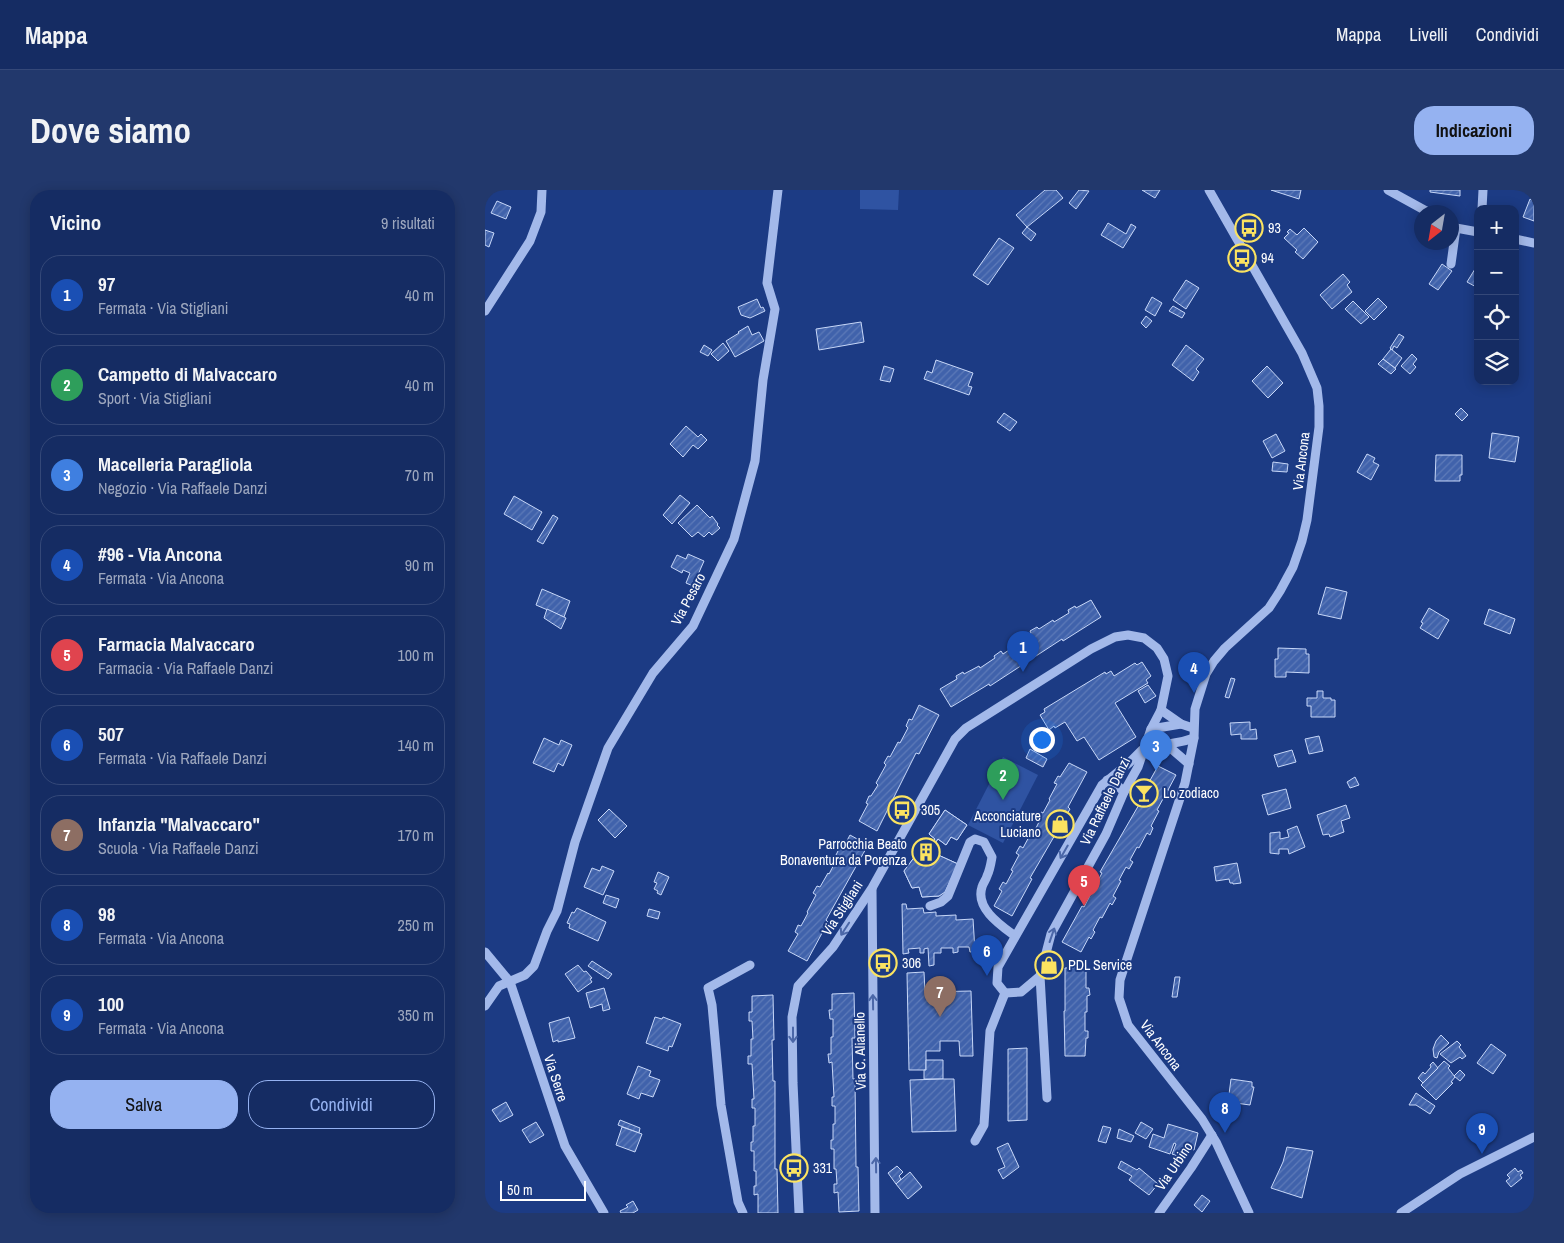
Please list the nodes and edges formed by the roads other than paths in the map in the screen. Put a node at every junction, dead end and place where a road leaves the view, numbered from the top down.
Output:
1 (542, 190) edge
2 (778, 190) edge
3 (1209, 190) edge
4 (1388, 190) edge
5 (1483, 190) edge
6 (1415, 205) edge
7 (1483, 205) edge
8 (1459, 228) edge
9 (1474, 231) edge
10 (1519, 240) edge
11 (1534, 243) edge
12 (1452, 250) edge
13 (1451, 264) dead end
14 (485, 311) edge
15 (1161, 710) junction
16 (1181, 724) junction
17 (1193, 728) junction
18 (1151, 729) junction
19 (1194, 738) junction
20 (1146, 745) junction
21 (1167, 745) junction
22 (1189, 764) junction
23 (1107, 780) junction
24 (1124, 792) junction
25 (872, 888) junction
26 (930, 906) dead end
27 (1015, 936) junction
28 (485, 952) edge
29 (751, 965) dead end
30 (1040, 976) junction
31 (510, 982) junction
32 (1005, 993) junction
33 (485, 1006) edge
34 (1047, 1098) dead end
35 (1212, 1135) junction
36 (1534, 1137) edge
37 (975, 1141) dead end
38 (604, 1213) edge
39 (743, 1213) edge
40 (798, 1213) edge
41 (875, 1213) edge
42 (1159, 1213) edge
43 (1249, 1213) edge
44 (1401, 1213) edge

1 - 14 street
2 - 31 street, Via Pesaro
3 - 17 street, Via Ancona
4 - 6 street
5 - 7 street
8 - 9 street
10 - 11 street
12 - 13 street
15 - 16 street
15 - 18 street, Via Stigliani
15 - 25 street, Via Stigliani
16 - 17 street
16 - 18 street
17 - 19 street, Via Ancona
18 - 20 street, Via Stigliani
19 - 21 street
19 - 22 street, Via Ancona
20 - 21 street
20 - 23 street, Via Raffaele Danzi
20 - 24 street, Via Raffaele Danzi
21 - 22 street
22 - 35 street, Via Ancona
23 - 24 street
23 -> 27 street, Via Raffaele Danzi
30 -> 24 street, Via Raffaele Danzi
25 -> 40 street, Via Stigliani
41 -> 25 street, Via C. Alianello
26 - 27 street
27 - 32 street, Via Raffaele Danzi
28 - 31 street, Via Serre
29 - 39 street
30 - 32 street
30 - 34 street, Via Raffaele Danzi
31 - 33 street, Via Pesaro
31 - 38 street, Via Serre
32 - 37 street
35 - 42 street, Via Urbino
35 - 43 street, Via Ancona
36 - 44 street

